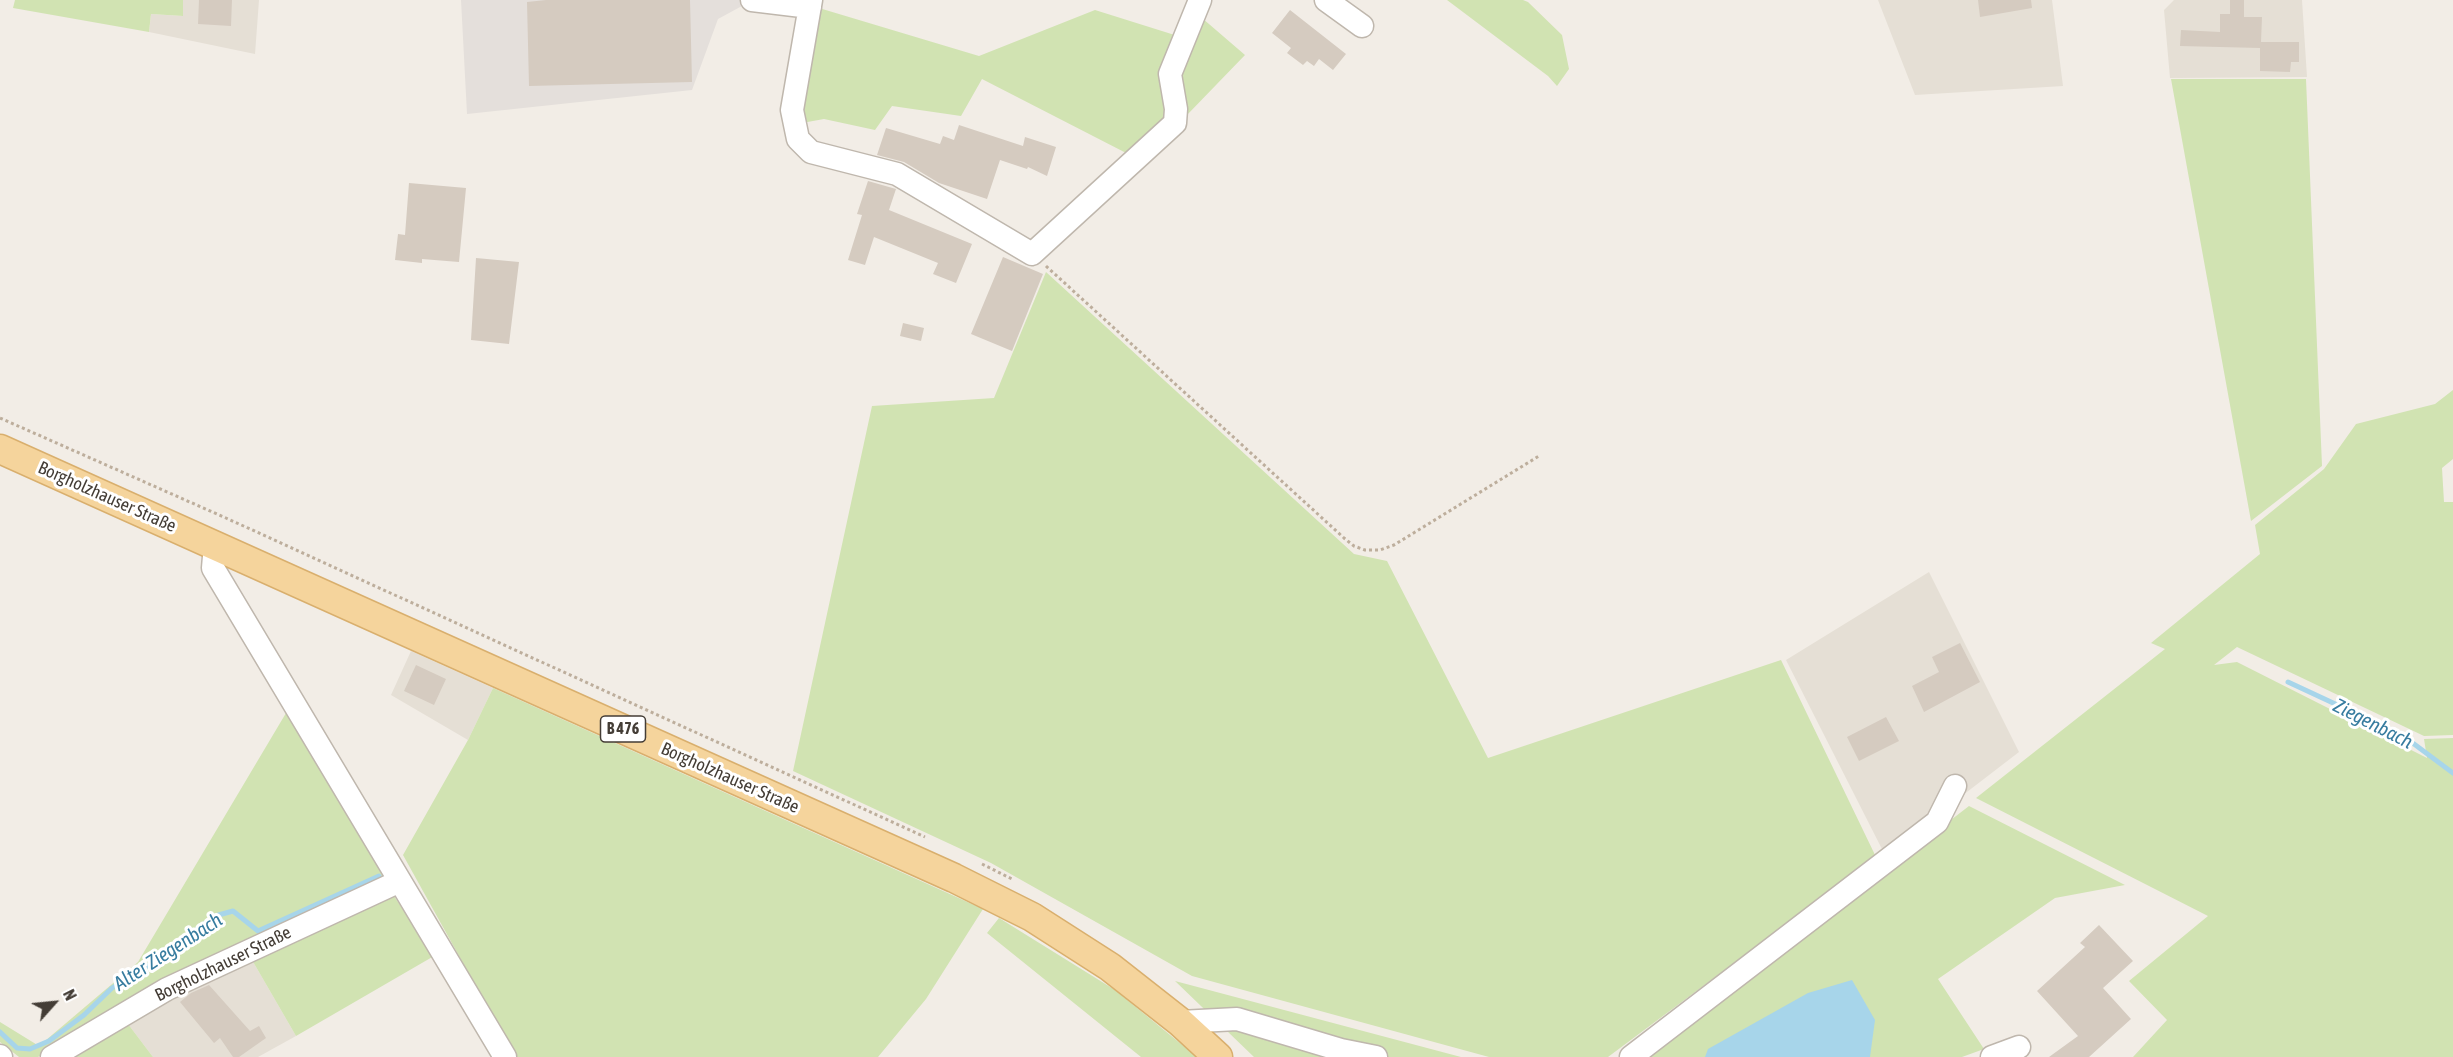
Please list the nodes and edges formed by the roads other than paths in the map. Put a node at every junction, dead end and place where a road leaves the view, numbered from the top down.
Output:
1 (752, 0) edge
2 (1200, 0) edge
3 (1326, 0) edge
4 (810, 3) edge
5 (1362, 26) dead end
6 (0, 449) edge
7 (215, 545) junction
8 (1955, 786) dead end
9 (400, 881) junction
10 (1180, 1022) junction
11 (2019, 1047) dead end
12 (52, 1057) edge
13 (506, 1057) edge
14 (1218, 1057) edge
15 (1376, 1057) edge
16 (1631, 1057) edge
17 (1992, 1057) edge

1 - 4 street
2 - 4 street
3 - 5 street
6 - 7 main road, Borgholzhauser Straße / B 476
7 - 9 street
7 - 10 main road, Borgholzhauser Straße / B 476
8 - 16 street
9 - 12 street, Borgholzhauser Straße
9 - 13 street
10 - 14 main road, Borgholzhauser Straße / B 476
10 - 15 street
11 - 17 street

